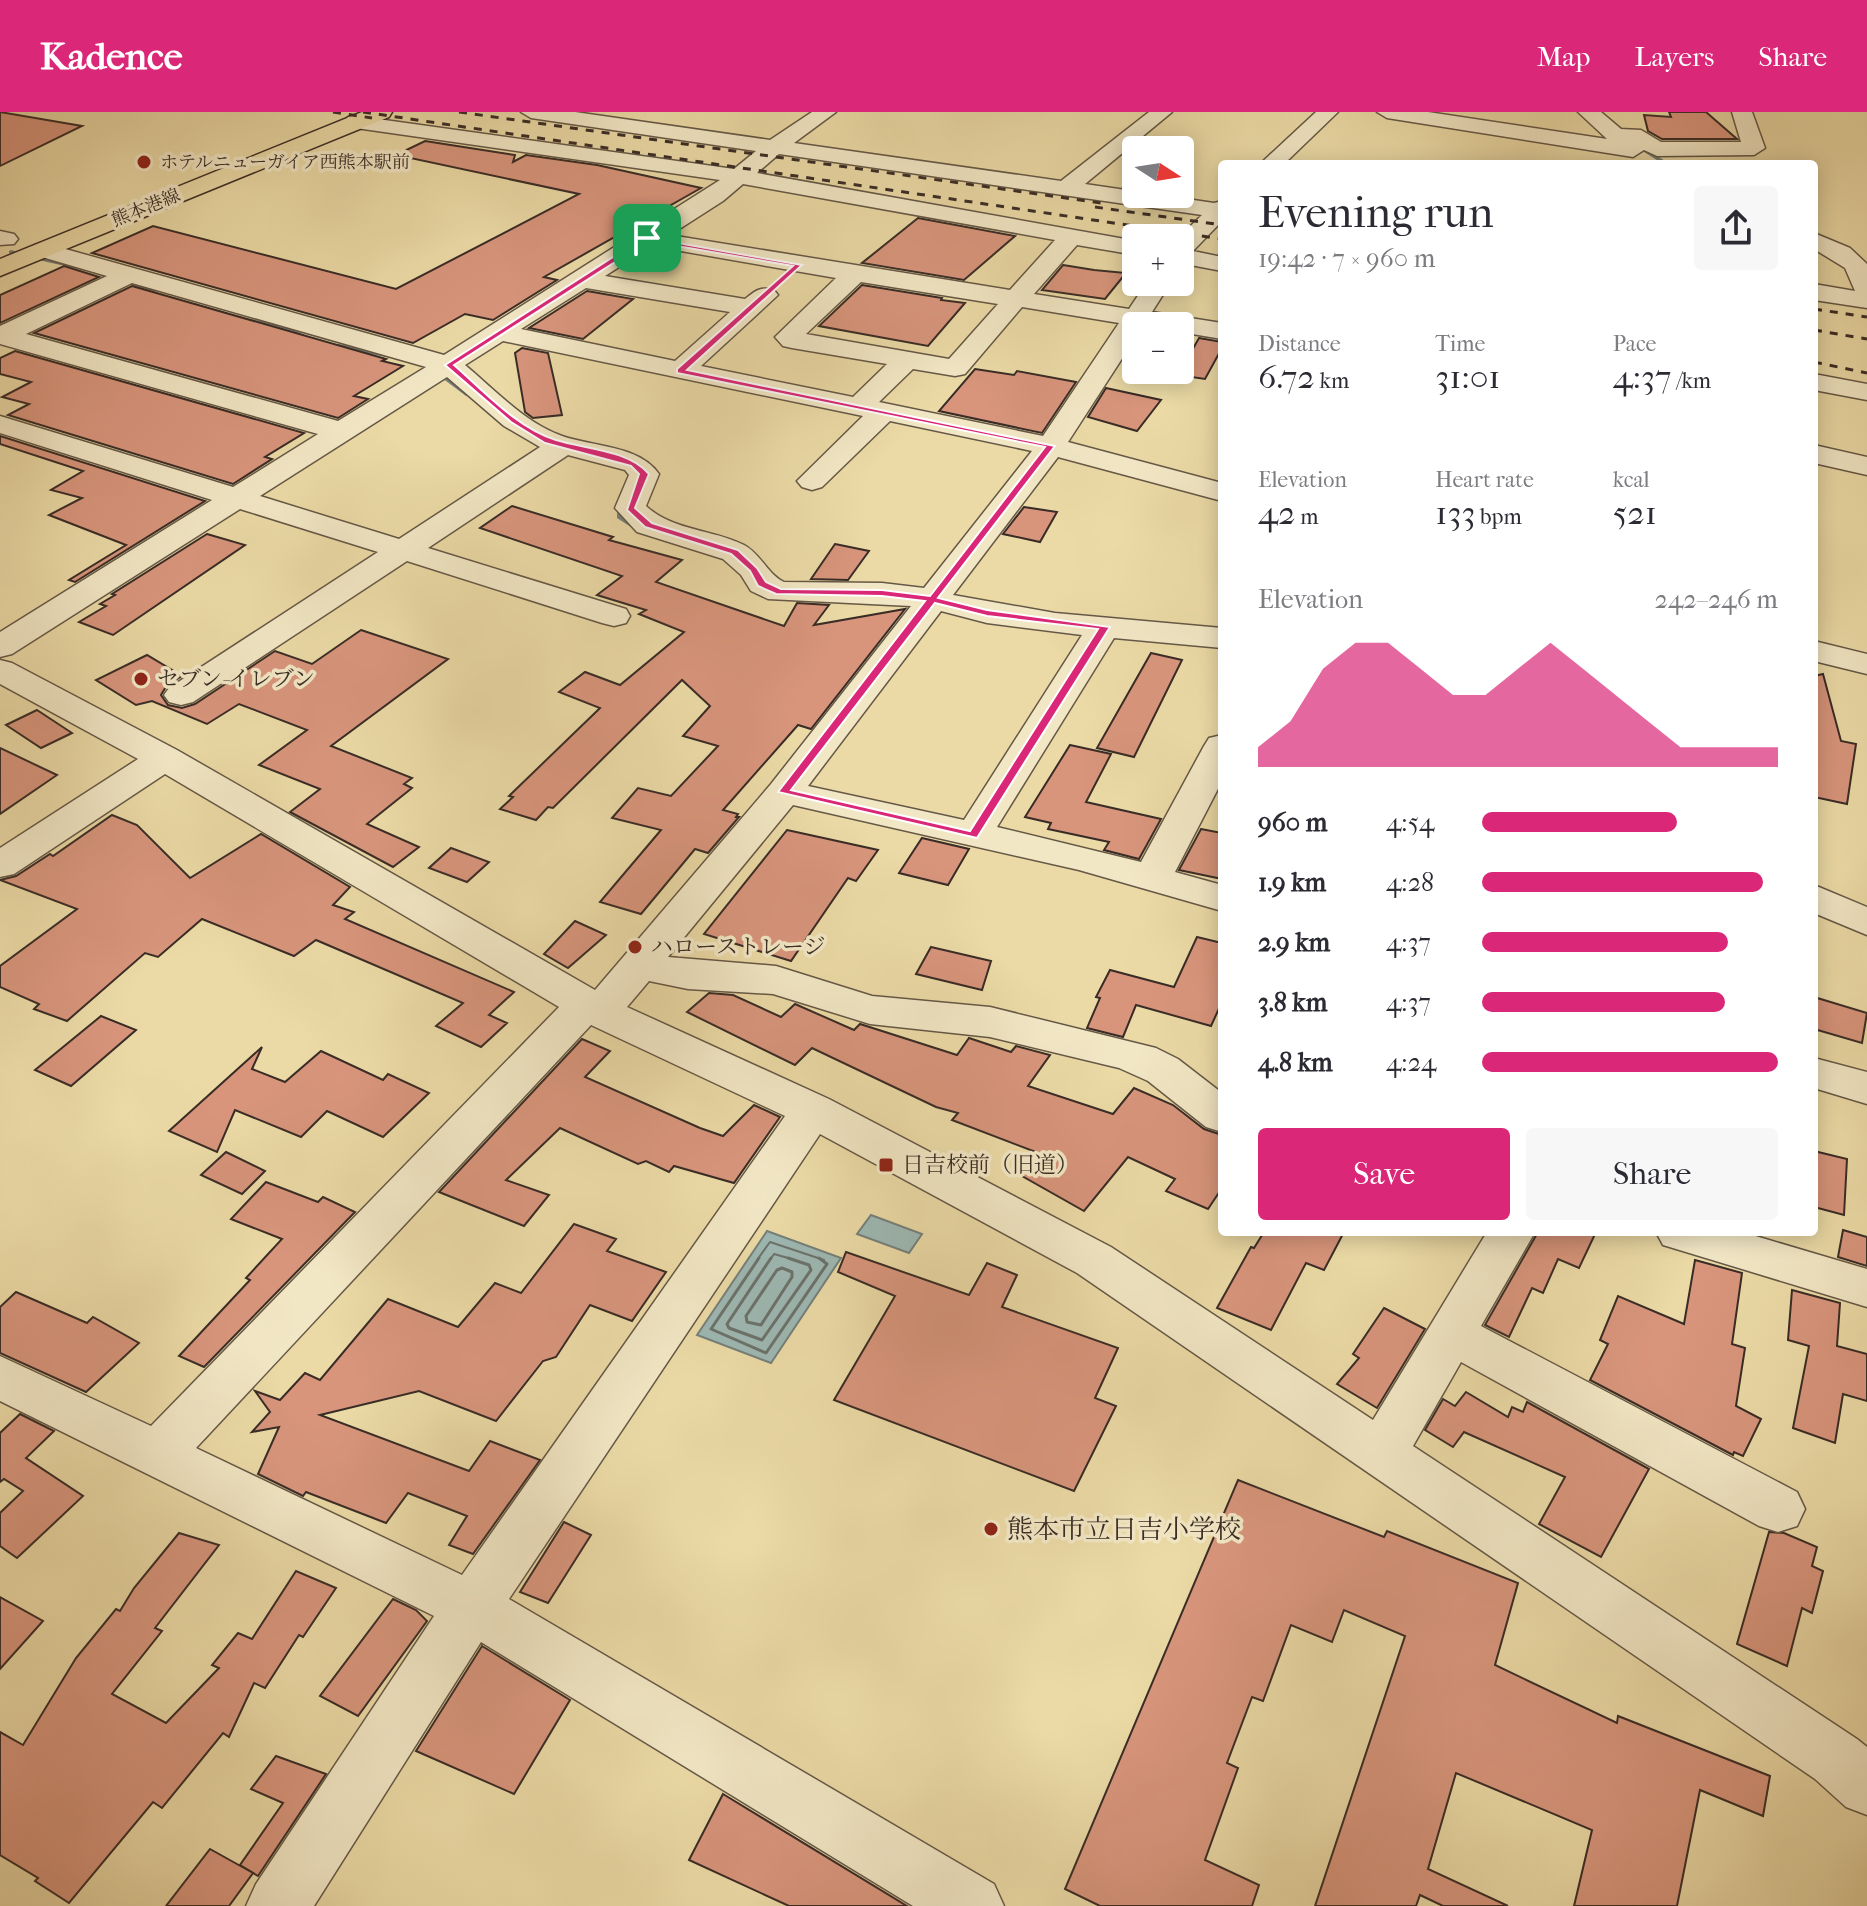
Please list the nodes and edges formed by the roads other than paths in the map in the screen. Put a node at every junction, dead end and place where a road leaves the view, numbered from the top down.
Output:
1 (326, 112) edge
2 (381, 112) edge
3 (531, 112) edge
4 (826, 112) edge
5 (1162, 112) edge
6 (1328, 112) edge
7 (1387, 112) edge
8 (1588, 112) edge
9 (1742, 112) edge
10 (356, 122) junction
11 (1627, 140) junction
12 (774, 147) junction
13 (1275, 160) edge
14 (1653, 160) edge
15 (738, 176) junction
16 (140, 189) junction
17 (1065, 189) junction
18 (1218, 210) edge
19 (73, 212) dead end
20 (1218, 213) edge
21 (1072, 236) junction
22 (1194, 236) edge
23 (647, 238) junction
24 (39, 239) junction
25 (2, 242) edge
26 (1122, 245) edge
27 (1820, 245) edge
28 (1194, 259) edge
29 (1218, 263) edge
30 (798, 265) junction
31 (0, 268) edge
32 (131, 274) junction
33 (855, 274) junction
34 (583, 280) junction
35 (1866, 289) edge
36 (1818, 292) edge
37 (1015, 300) junction
38 (751, 308) junction
39 (1818, 315) edge
40 (1122, 317) edge
41 (1867, 322) edge
42 (1194, 327) edge
43 (1218, 330) edge
44 (500, 333) junction
45 (1, 335) edge
46 (1122, 340) edge
47 (907, 360) junction
48 (449, 365) junction
49 (680, 371) junction
50 (1818, 383) edge
51 (1867, 392) edge
52 (869, 410) junction
53 (0, 424) edge
54 (344, 432) junction
55 (562, 446) junction
56 (1051, 446) junction
57 (1818, 455) edge
58 (1867, 466) edge
59 (812, 481) dead end
60 (1218, 491) edge
61 (239, 498) junction
62 (404, 549) junction
63 (932, 599) junction
64 (614, 616) dead end
65 (1104, 627) junction
66 (1218, 638) edge
67 (0, 647) edge
68 (1818, 652) edge
69 (1867, 664) edge
70 (0, 670) edge
71 (37, 689) junction
72 (181, 695) dead end
73 (0, 708) edge
74 (1218, 754) edge
75 (164, 758) junction
76 (784, 792) junction
77 (973, 835) junction
78 (0, 865) edge
79 (1153, 876) junction
80 (1218, 897) edge
81 (1818, 900) edge
82 (1867, 922) edge
83 (641, 966) junction
84 (594, 1008) junction
85 (1818, 1074) edge
86 (1867, 1088) edge
87 (813, 1110) junction
88 (1218, 1113) edge
89 (1509, 1236) edge
90 (1693, 1236) edge
91 (1867, 1288) edge
92 (1451, 1333) junction
93 (0, 1377) edge
94 (1382, 1451) junction
95 (157, 1454) junction
96 (1778, 1509) dead end
97 (472, 1607) junction
98 (1867, 1786) edge
99 (278, 1906) edge
100 (972, 1906) edge

1 - 16 main road, 熊本港線
2 - 10 main road, 熊本港線
3 - 12 street
4 - 12 street
5 - 17 street
6 - 13 street
7 - 11 street
8 - 11 street
9 - 11 street
10 - 15 street
10 - 24 main road, 熊本港線
11 - 14 street
12 - 15 street
12 - 17 street
15 - 21 street
15 - 23 street
16 - 19 main road, 熊本港線
16 - 25 main road, 熊本港線
17 - 18 street
20 - 22 street
21 - 26 street
21 - 37 street
23 - 30 street
23 - 34 street
24 - 25 main road, 熊本港線
24 - 31 main road, 熊本港線
24 - 32 street
27 - 35 street
28 - 29 street
30 - 33 street
30 - 38 street
32 - 45 street
32 - 48 street
33 - 37 street
33 - 47 street
34 - 38 street
34 - 44 street
35 - 36 street
37 - 40 street
37 - 47 street
38 - 49 street
39 - 41 street
42 - 43 street
44 - 48 street
44 - 49 street
45 - 54 street
46 - 56 street
47 - 52 street
48 - 54 street
48 - 55 street
49 - 52 street
50 - 51 street
52 - 56 street
52 - 59 street
53 - 61 street
54 - 61 street
55 - 62 street
55 - 63 street
56 - 60 street
56 - 63 street
57 - 58 street
61 - 62 street
61 - 67 street
62 - 64 street
62 - 72 street
63 - 65 street
63 - 76 street
65 - 66 street
65 - 77 street
68 - 69 street
70 - 71 street
71 - 73 street
71 - 75 street
74 - 79 street
75 - 78 street
75 - 84 street
76 - 77 street
76 - 83 street
77 - 79 street
79 - 80 street
81 - 82 street
83 - 84 street
83 - 88 street
84 - 87 street
84 - 95 street
85 - 86 street
87 - 94 street
87 - 97 street
89 - 92 street
90 - 91 street
92 - 94 street
92 - 96 street
93 - 95 street
94 - 98 street
95 - 97 street
97 - 99 street
97 - 100 street

